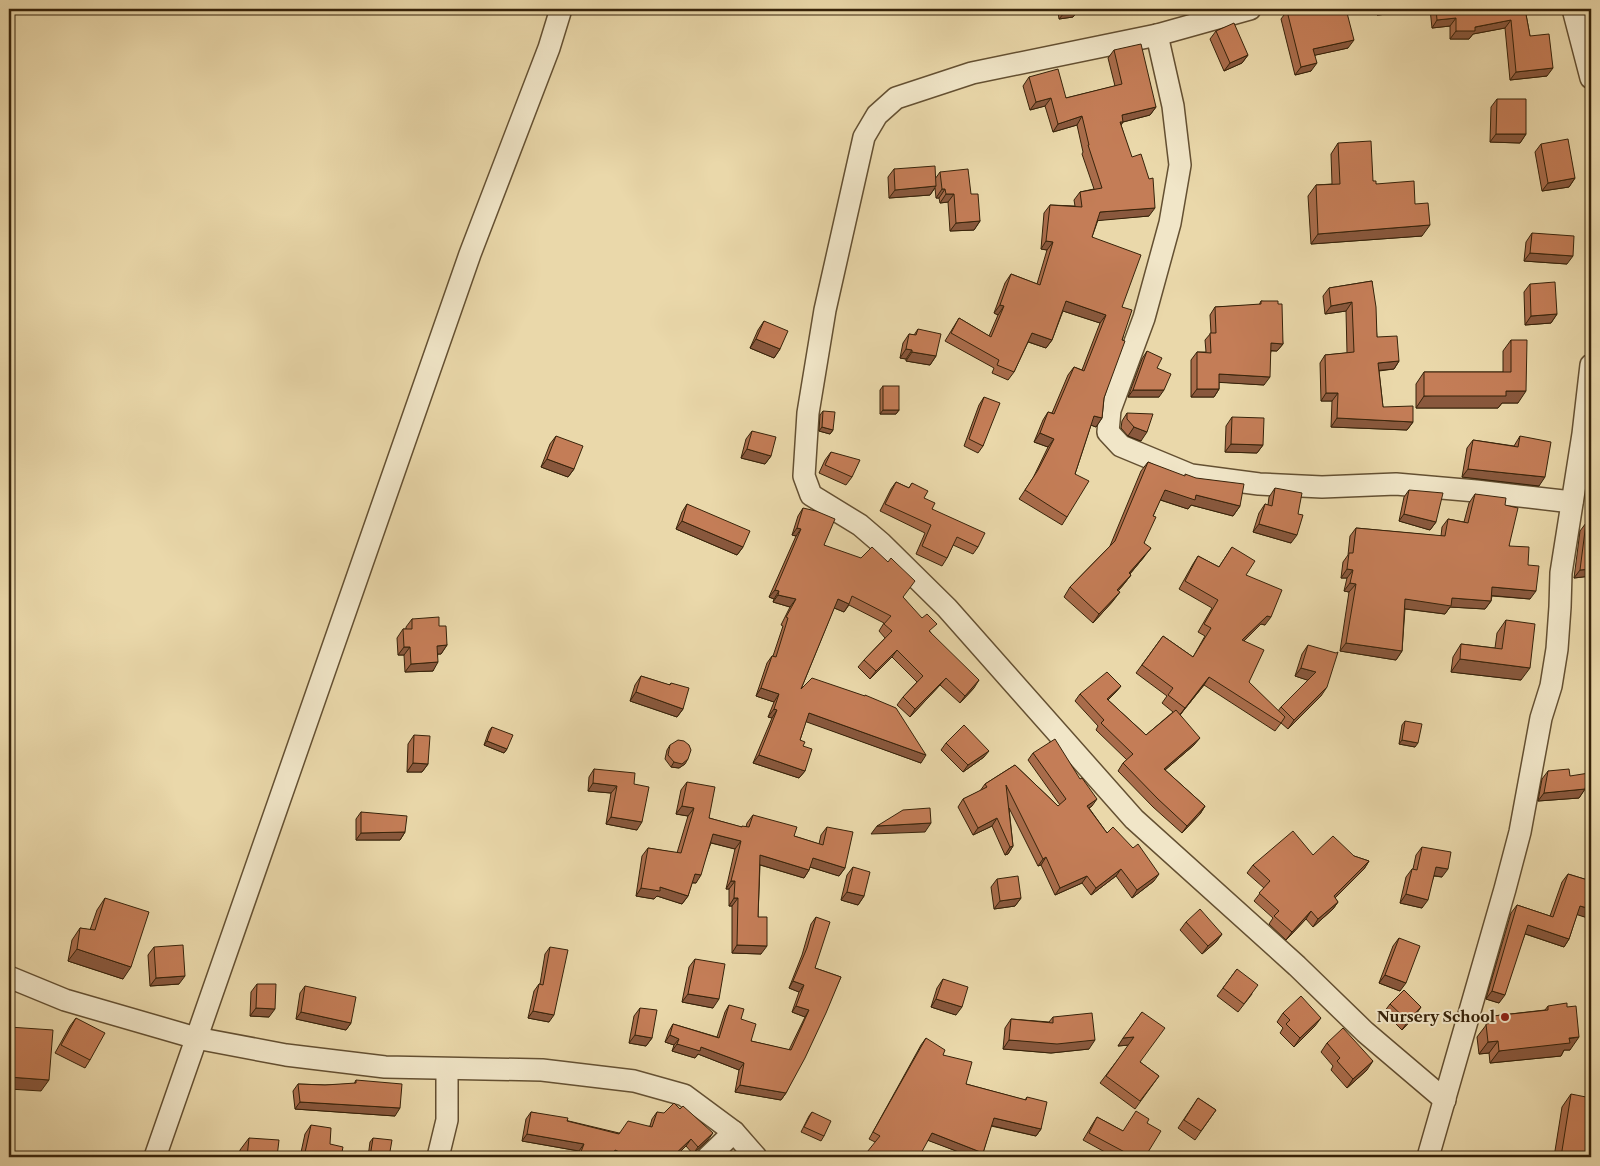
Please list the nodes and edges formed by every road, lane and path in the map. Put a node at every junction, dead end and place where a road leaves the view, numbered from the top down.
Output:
1 (561, 9) edge
2 (1250, 9) edge
3 (1573, 9) edge
4 (1156, 35) junction
5 (1591, 78) edge
6 (1591, 365) edge
7 (1572, 502) junction
8 (9, 977) edge
9 (196, 1038) junction
10 (447, 1069) junction
11 (1445, 1100) junction
12 (734, 1132) junction
13 (155, 1157) edge
14 (438, 1157) edge
15 (708, 1157) edge
16 (756, 1157) edge
17 (1428, 1157) edge

1 - 9 street
2 - 4 street
3 - 5 street
4 - 7 street
4 - 11 street
6 - 7 street
7 - 11 street
8 - 9 street
9 - 10 street
9 - 13 street
10 - 12 street
10 - 14 street
11 - 17 street
12 - 15 street
12 - 16 street

